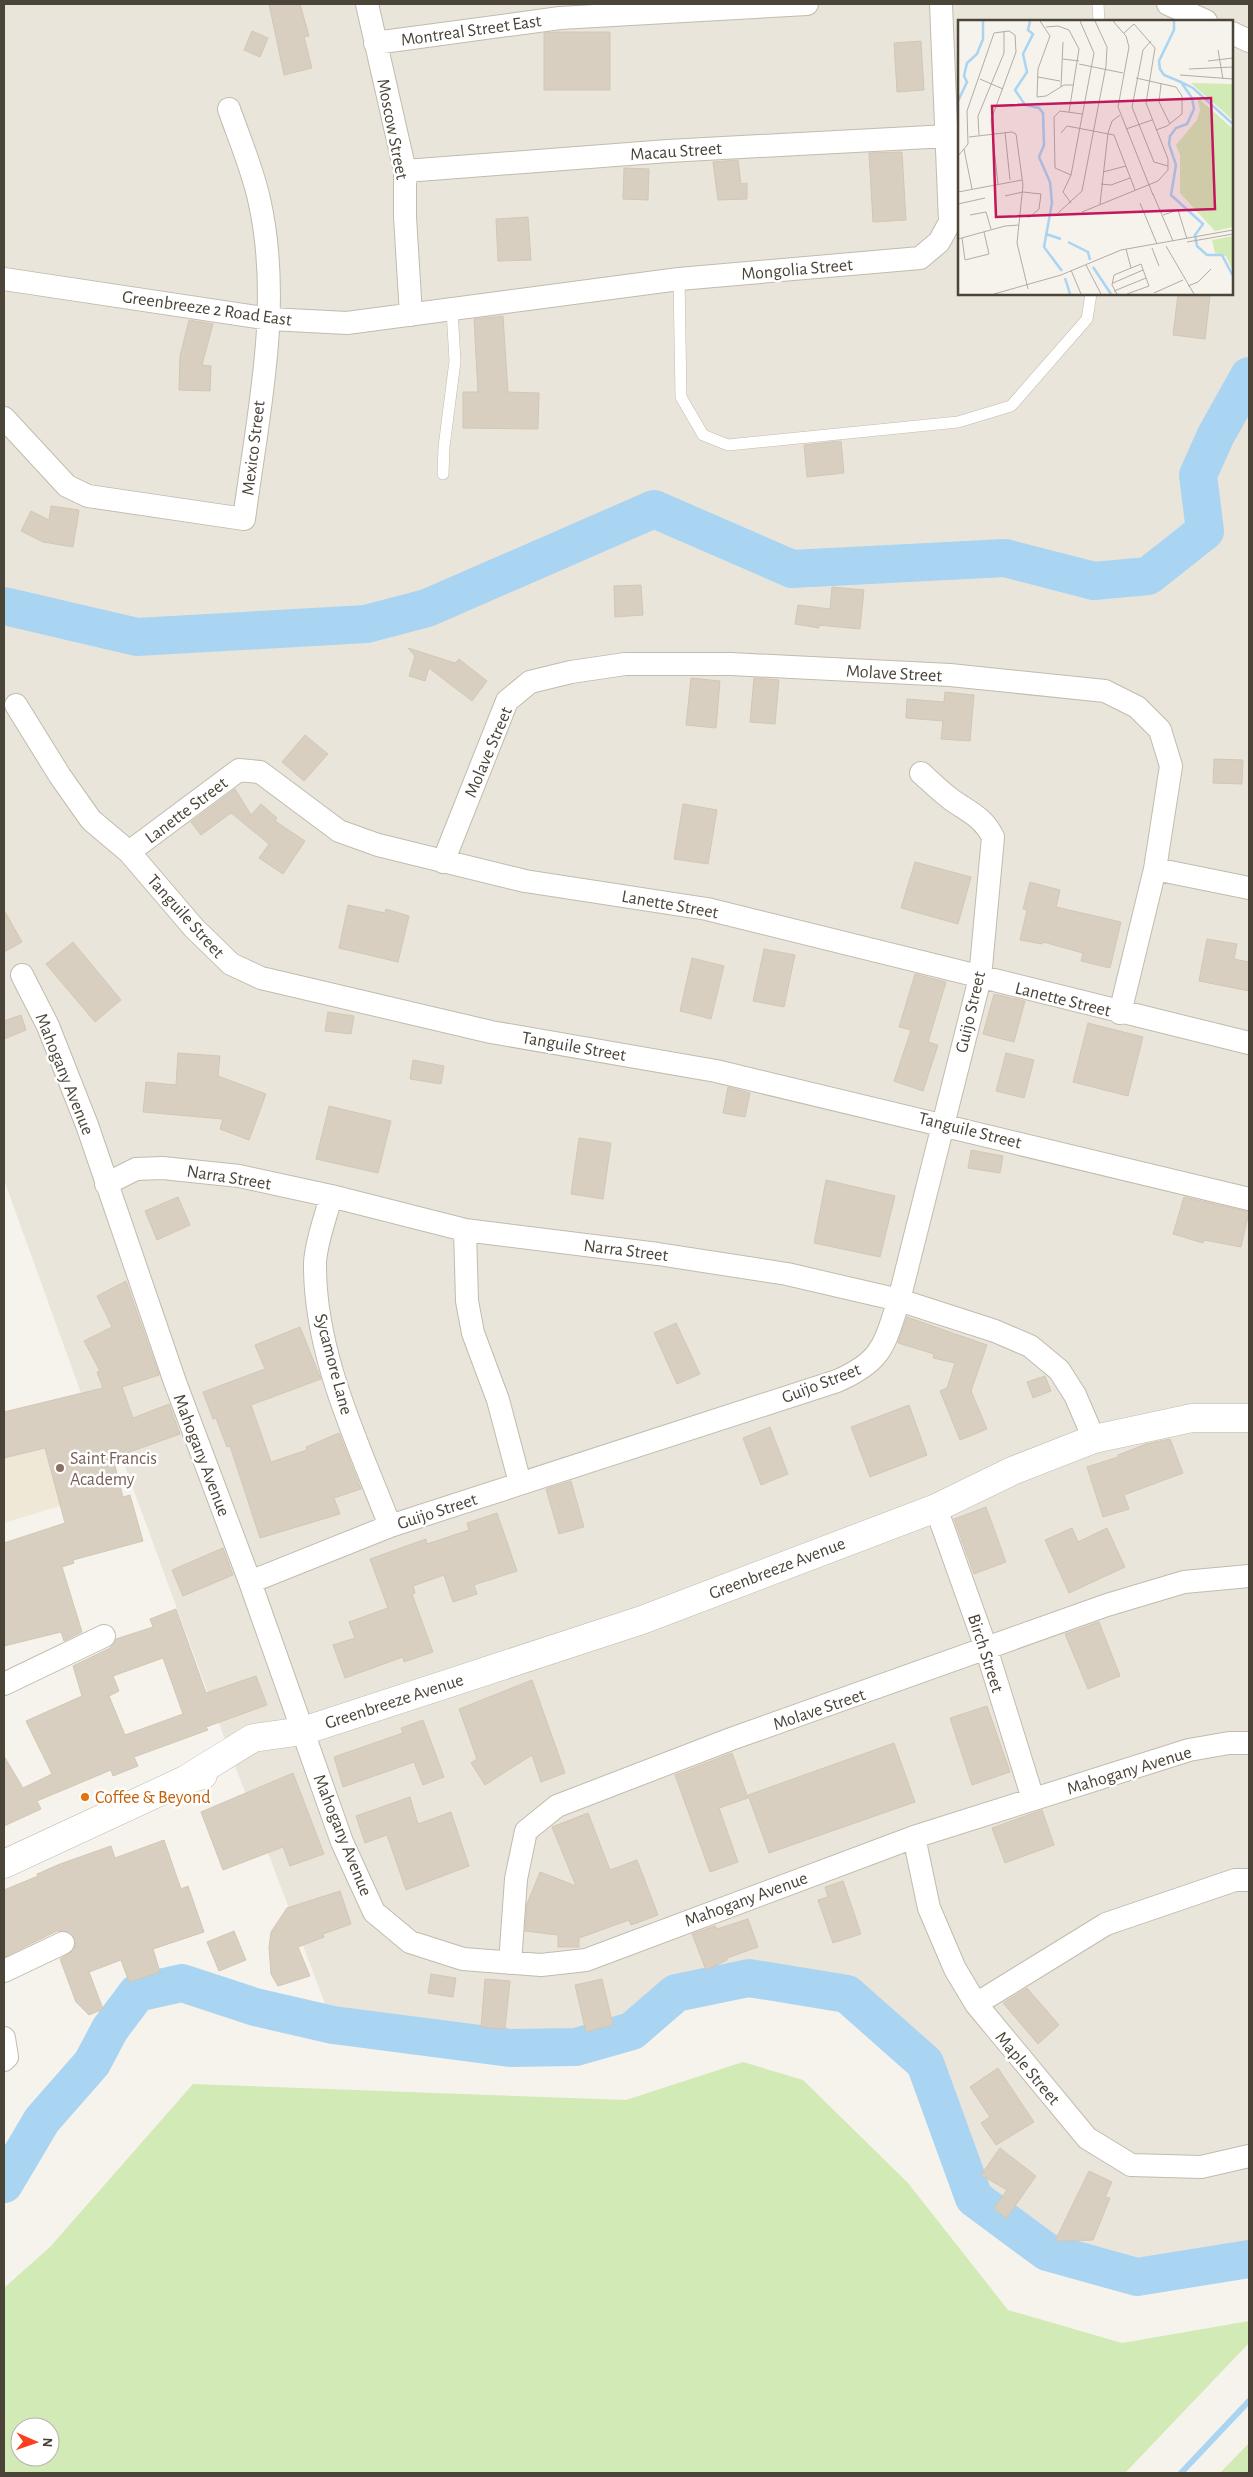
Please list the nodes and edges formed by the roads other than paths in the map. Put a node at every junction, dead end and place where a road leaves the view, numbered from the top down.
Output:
1 (367, 4) edge
2 (807, 4) edge
3 (941, 4) edge
4 (1098, 4) edge
5 (1168, 4) edge
6 (1099, 20) edge
7 (1204, 20) edge
8 (1233, 33) edge
9 (1249, 41) edge
10 (375, 43) junction
11 (229, 108) dead end
12 (948, 136) junction
13 (405, 170) junction
14 (4, 279) edge
15 (679, 280) junction
16 (1091, 295) edge
17 (452, 310) junction
18 (410, 315) junction
19 (270, 319) junction
20 (4, 418) edge
21 (443, 474) dead end
22 (16, 705) dead end
23 (921, 773) dead end
24 (129, 852) junction
25 (443, 862) junction
26 (1155, 869) junction
27 (1249, 888) edge
28 (22, 975) dead end
29 (980, 978) junction
30 (1120, 1013) junction
31 (1249, 1043) edge
32 (943, 1124) junction
33 (106, 1184) junction
34 (331, 1196) junction
35 (1249, 1199) edge
36 (465, 1230) junction
37 (899, 1300) junction
38 (1249, 1418) edge
39 (1094, 1439) junction
40 (520, 1483) junction
41 (936, 1508) junction
42 (390, 1526) junction
43 (1249, 1576) edge
44 (250, 1582) junction
45 (104, 1636) dead end
46 (986, 1648) junction
47 (4, 1684) edge
48 (303, 1731) junction
49 (1249, 1743) edge
50 (1033, 1799) junction
51 (914, 1837) junction
52 (4, 1864) edge
53 (1249, 1880) edge
54 (63, 1944) dead end
55 (510, 1964) junction
56 (4, 1972) edge
57 (976, 2004) junction
58 (4, 2038) edge
59 (4, 2060) edge
60 (1249, 2156) edge

1 - 10 street, Moscow Street
2 - 10 street, Montreal Street East
3 - 12 street, Mongolia Street
4 - 6 lane
5 - 7 street
8 - 9 street
10 - 13 street, Moscow Street
11 - 19 street, Mexico Street
12 - 13 street, Macau Street
12 - 15 street, Mongolia Street
13 - 18 street, Moscow Street
14 - 19 street, Greenbreeze 2 Road East
15 - 16 lane
15 - 17 street, Mongolia Street
17 - 18 street, Mongolia Street
17 - 21 lane
18 - 19 street, Greenbreeze 2 Road East
19 - 20 street, Mexico Street
22 - 24 street, Tanguile Street
23 - 29 street, Guijo Street
24 - 25 street, Lanette Street
24 - 32 street, Tanguile Street
25 - 26 street, Molave Street
25 - 29 street, Lanette Street
26 - 27 street
26 - 30 street, Molave Street
28 - 33 street, Mahogany Avenue
29 - 30 street, Lanette Street
29 - 32 street, Guijo Street
30 - 31 street, Lanette Street
32 - 35 street, Tanguile Street
32 - 37 street, Guijo Street
33 - 34 street, Narra Street
33 - 44 street, Mahogany Avenue
34 - 36 street, Narra Street
34 - 42 street, Sycamore Lane
36 - 37 street, Narra Street
36 - 40 street
37 - 39 street, Narra Street
37 - 40 street, Guijo Street
38 - 39 street, Greenbreeze Avenue
39 - 41 street, Greenbreeze Avenue
40 - 42 street, Guijo Street
41 - 46 street, Birch Street
41 - 48 street, Greenbreeze Avenue
42 - 44 street, Guijo Street
43 - 46 street, Molave Street
44 - 48 street, Mahogany Avenue
45 - 47 street
46 - 50 street, Birch Street
46 - 55 street, Molave Street
48 - 52 street, Greenbreeze Avenue
48 - 55 street, Mahogany Avenue
49 - 50 street, Mahogany Avenue
50 - 51 street, Mahogany Avenue
51 - 55 street, Mahogany Avenue
51 - 57 street, Maple Street
53 - 57 street
54 - 56 street
57 - 60 street, Maple Street
58 - 59 street

